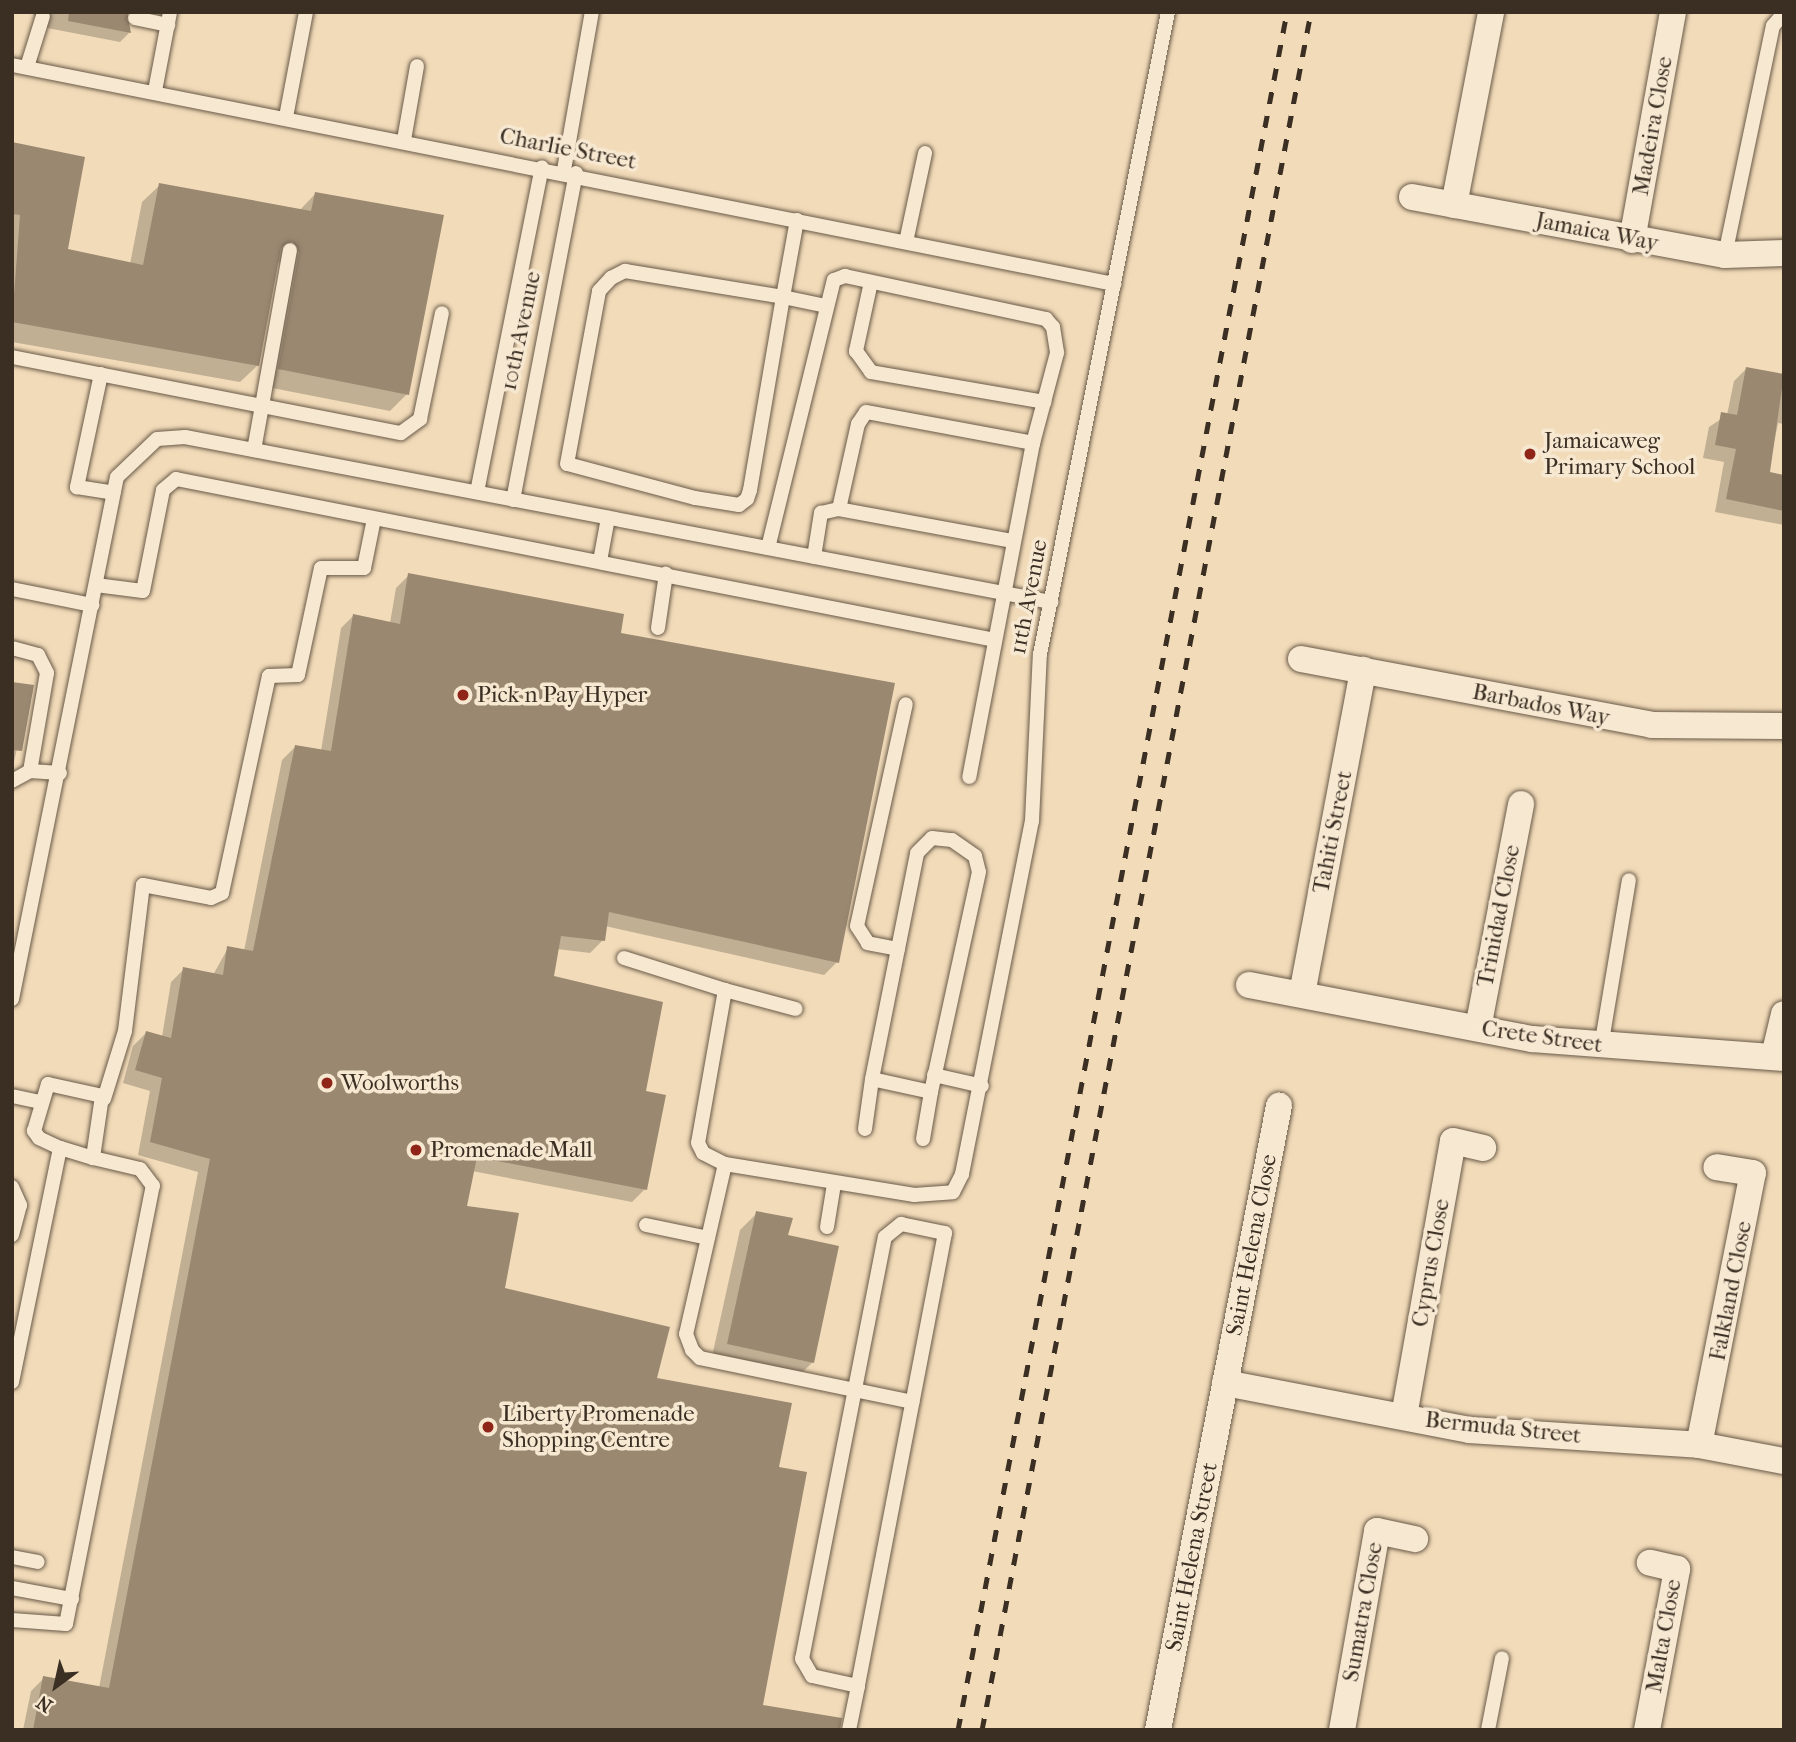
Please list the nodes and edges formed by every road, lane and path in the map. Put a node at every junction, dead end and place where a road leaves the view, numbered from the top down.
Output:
1 (306, 12) edge
2 (593, 12) edge
3 (1168, 12) edge
4 (1491, 12) edge
5 (1673, 12) edge
6 (1784, 13) edge
7 (43, 16) dead end
8 (135, 18) dead end
9 (169, 19) edge
10 (12, 65) edge
11 (417, 66) dead end
12 (27, 68) junction
13 (155, 91) junction
14 (286, 117) junction
15 (404, 140) junction
16 (925, 153) dead end
17 (542, 166) junction
18 (570, 171) junction
19 (1412, 197) dead end
20 (1454, 205) junction
21 (797, 220) junction
22 (1632, 240) junction
23 (906, 242) junction
24 (290, 250) dead end
25 (1784, 253) edge
26 (1725, 254) junction
27 (871, 282) junction
28 (1114, 284) junction
29 (783, 297) junction
30 (826, 306) junction
31 (442, 313) dead end
32 (12, 357) edge
33 (101, 374) junction
34 (1044, 402) junction
35 (260, 406) junction
36 (1033, 443) junction
37 (254, 450) junction
38 (478, 492) junction
39 (114, 493) junction
40 (513, 499) junction
41 (839, 509) junction
42 (608, 518) junction
43 (374, 519) junction
44 (1013, 541) junction
45 (768, 548) junction
46 (814, 557) junction
47 (600, 561) junction
48 (667, 574) junction
49 (96, 585) junction
50 (12, 589) edge
51 (1004, 591) junction
52 (1051, 602) junction
53 (92, 605) junction
54 (658, 628) dead end
55 (994, 640) junction
56 (12, 648) edge
57 (1301, 659) dead end
58 (1363, 670) junction
59 (906, 704) dead end
60 (1784, 726) edge
61 (30, 771) junction
62 (60, 773) junction
63 (969, 777) dead end
64 (12, 781) edge
65 (1521, 804) dead end
66 (1629, 880) dead end
67 (898, 949) junction
68 (624, 958) dead end
69 (1249, 985) dead end
70 (724, 990) junction
71 (1302, 994) junction
72 (12, 999) edge
73 (796, 1009) dead end
74 (1784, 1014) edge
75 (1478, 1028) junction
76 (1601, 1047) junction
77 (1779, 1057) edge
78 (934, 1075) junction
79 (872, 1079) junction
80 (982, 1086) junction
81 (931, 1092) junction
82 (12, 1096) edge
83 (104, 1099) junction
84 (41, 1101) junction
85 (1279, 1106) dead end
86 (865, 1129) dead end
87 (923, 1139) dead end
88 (60, 1148) junction
89 (1483, 1148) dead end
90 (93, 1158) junction
91 (725, 1164) junction
92 (1716, 1167) dead end
93 (834, 1184) junction
94 (14, 1187) edge
95 (646, 1225) dead end
96 (827, 1227) dead end
97 (12, 1235) edge
98 (708, 1238) junction
99 (12, 1382) edge
100 (1225, 1383) junction
101 (853, 1392) junction
102 (913, 1402) junction
103 (1404, 1416) junction
104 (1699, 1445) junction
105 (1784, 1461) edge
106 (1415, 1539) dead end
107 (12, 1558) edge
108 (37, 1562) dead end
109 (1650, 1563) dead end
110 (12, 1588) edge
111 (72, 1599) junction
112 (12, 1620) edge
113 (1502, 1658) dead end
114 (858, 1685) junction
115 (849, 1730) edge
116 (1158, 1730) edge
117 (1342, 1730) edge
118 (1488, 1730) edge
119 (1647, 1730) edge

1 - 14 lane
2 - 18 lane, 10th Avenue
3 - 28 lane, 11th Avenue
4 - 20 street
5 - 22 street, Madeira Close
6 - 26 lane
7 - 12 lane
8 - 9 lane
9 - 13 lane
10 - 12 lane, Charlie Street
11 - 15 lane
12 - 13 lane, Charlie Street
13 - 14 lane, Charlie Street
14 - 15 lane, Charlie Street
15 - 17 lane, Charlie Street
16 - 23 lane
17 - 18 lane, Charlie Street
17 - 38 lane, 10th Avenue
18 - 21 lane, Charlie Street
18 - 40 lane, 10th Avenue
19 - 20 street, Jamaica Way
20 - 22 street, Jamaica Way
21 - 23 lane, Charlie Street
21 - 29 lane
22 - 26 street, Jamaica Way
23 - 28 lane, Charlie Street
24 - 35 lane
25 - 26 street, Jamaica Way
27 - 30 lane
27 - 34 lane
27 - 34 lane
28 - 52 lane, 11th Avenue
29 - 29 lane
29 - 30 lane
30 - 45 lane
31 - 35 lane
32 - 33 lane
33 - 35 lane
33 - 39 lane
34 - 36 lane
35 - 37 lane
36 - 41 lane
36 - 44 lane
37 - 38 lane
37 - 39 lane
38 - 40 lane
39 - 49 lane
40 - 42 lane
41 - 44 lane
41 - 46 lane
42 - 45 lane
42 - 47 lane
43 - 47 lane
43 - 49 lane
43 - 83 lane
44 - 51 lane
45 - 46 lane
46 - 51 lane
47 - 48 lane
48 - 54 lane
48 - 55 lane
49 - 53 lane
50 - 53 lane
51 - 52 lane
51 - 55 lane
52 - 80 lane, 11th Avenue
53 - 62 lane
55 - 63 lane
56 - 61 lane
57 - 58 street, Barbados Way
58 - 60 street, Barbados Way
58 - 71 street, Tahiti Street
59 - 67 lane
61 - 62 lane
61 - 64 lane
62 - 72 lane
65 - 75 street, Trinidad Close
66 - 76 lane
67 - 78 lane
67 - 79 lane
68 - 70 lane
69 - 71 street, Crete Street
70 - 73 lane
70 - 91 lane
71 - 75 street, Crete Street
74 - 77 street
75 - 76 street, Crete Street
76 - 77 street, Crete Street
78 - 80 lane
78 - 81 lane
79 - 81 lane
79 - 86 lane
80 - 93 lane, 11th Avenue
81 - 87 lane
82 - 84 lane
83 - 84 lane
83 - 90 lane
84 - 88 lane
85 - 100 street, Saint Helena Close
88 - 90 lane
88 - 99 lane
89 - 103 street, Cyprus Close
90 - 111 lane
91 - 93 lane
91 - 98 lane
92 - 104 street, Falkland Close
93 - 96 lane
94 - 97 lane
95 - 98 lane
98 - 101 lane
100 - 103 street, Bermuda Street
100 - 116 street, Saint Helena Street
101 - 102 lane
101 - 102 lane
101 - 114 lane
102 - 114 lane
103 - 104 street, Bermuda Street
104 - 105 street, Bermuda Street
106 - 117 street, Sumatra Close
107 - 108 lane
109 - 119 street, Malta Close
110 - 111 lane
111 - 112 lane
113 - 118 lane
114 - 115 lane

